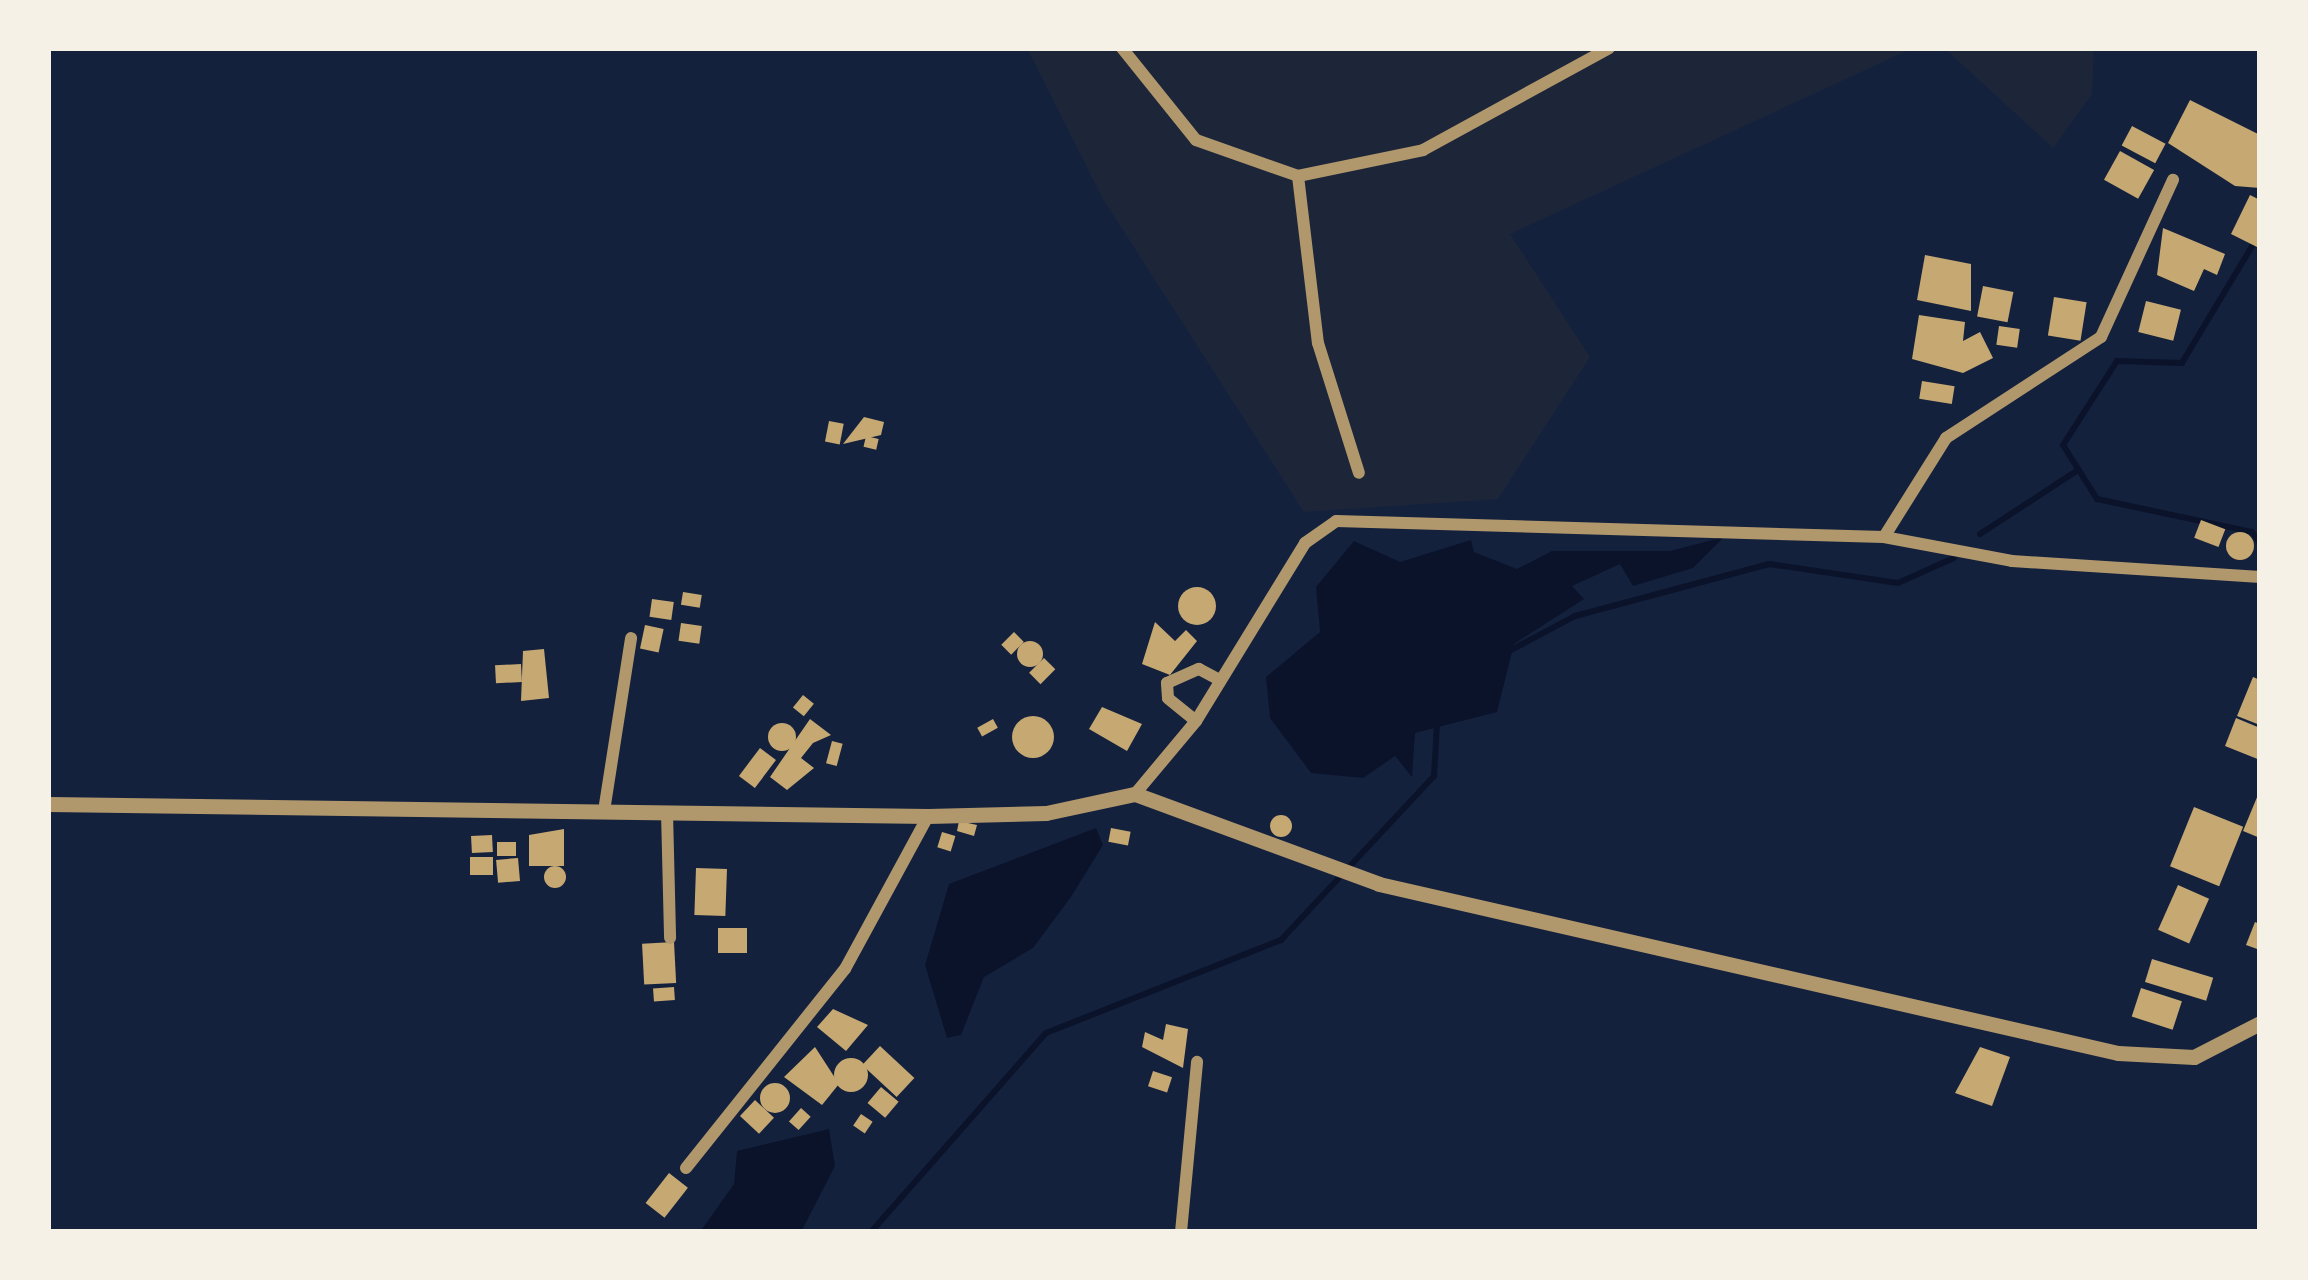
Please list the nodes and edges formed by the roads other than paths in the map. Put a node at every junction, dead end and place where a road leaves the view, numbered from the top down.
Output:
1 (1122, 48) edge
2 (1609, 48) edge
3 (1298, 176) junction
4 (2173, 180) dead end
5 (1359, 473) dead end
6 (1884, 537) junction
7 (2260, 577) edge
8 (631, 638) dead end
9 (1220, 680) junction
10 (1196, 721) junction
11 (1143, 797) junction
12 (48, 804) edge
13 (604, 812) junction
14 (667, 812) junction
15 (928, 816) junction
16 (670, 938) dead end
17 (2260, 1023) edge
18 (1197, 1062) dead end
19 (686, 1168) dead end
20 (1180, 1232) edge

1 - 3 street
2 - 3 street
3 - 5 street
4 - 6 street
6 - 7 street
6 - 9 street
8 - 13 street
9 - 10 street
9 - 10 street
10 - 11 street
11 - 15 street
11 - 17 street
12 - 13 street
13 - 14 street
14 - 15 street
14 - 16 street
15 - 19 street
18 - 20 street

